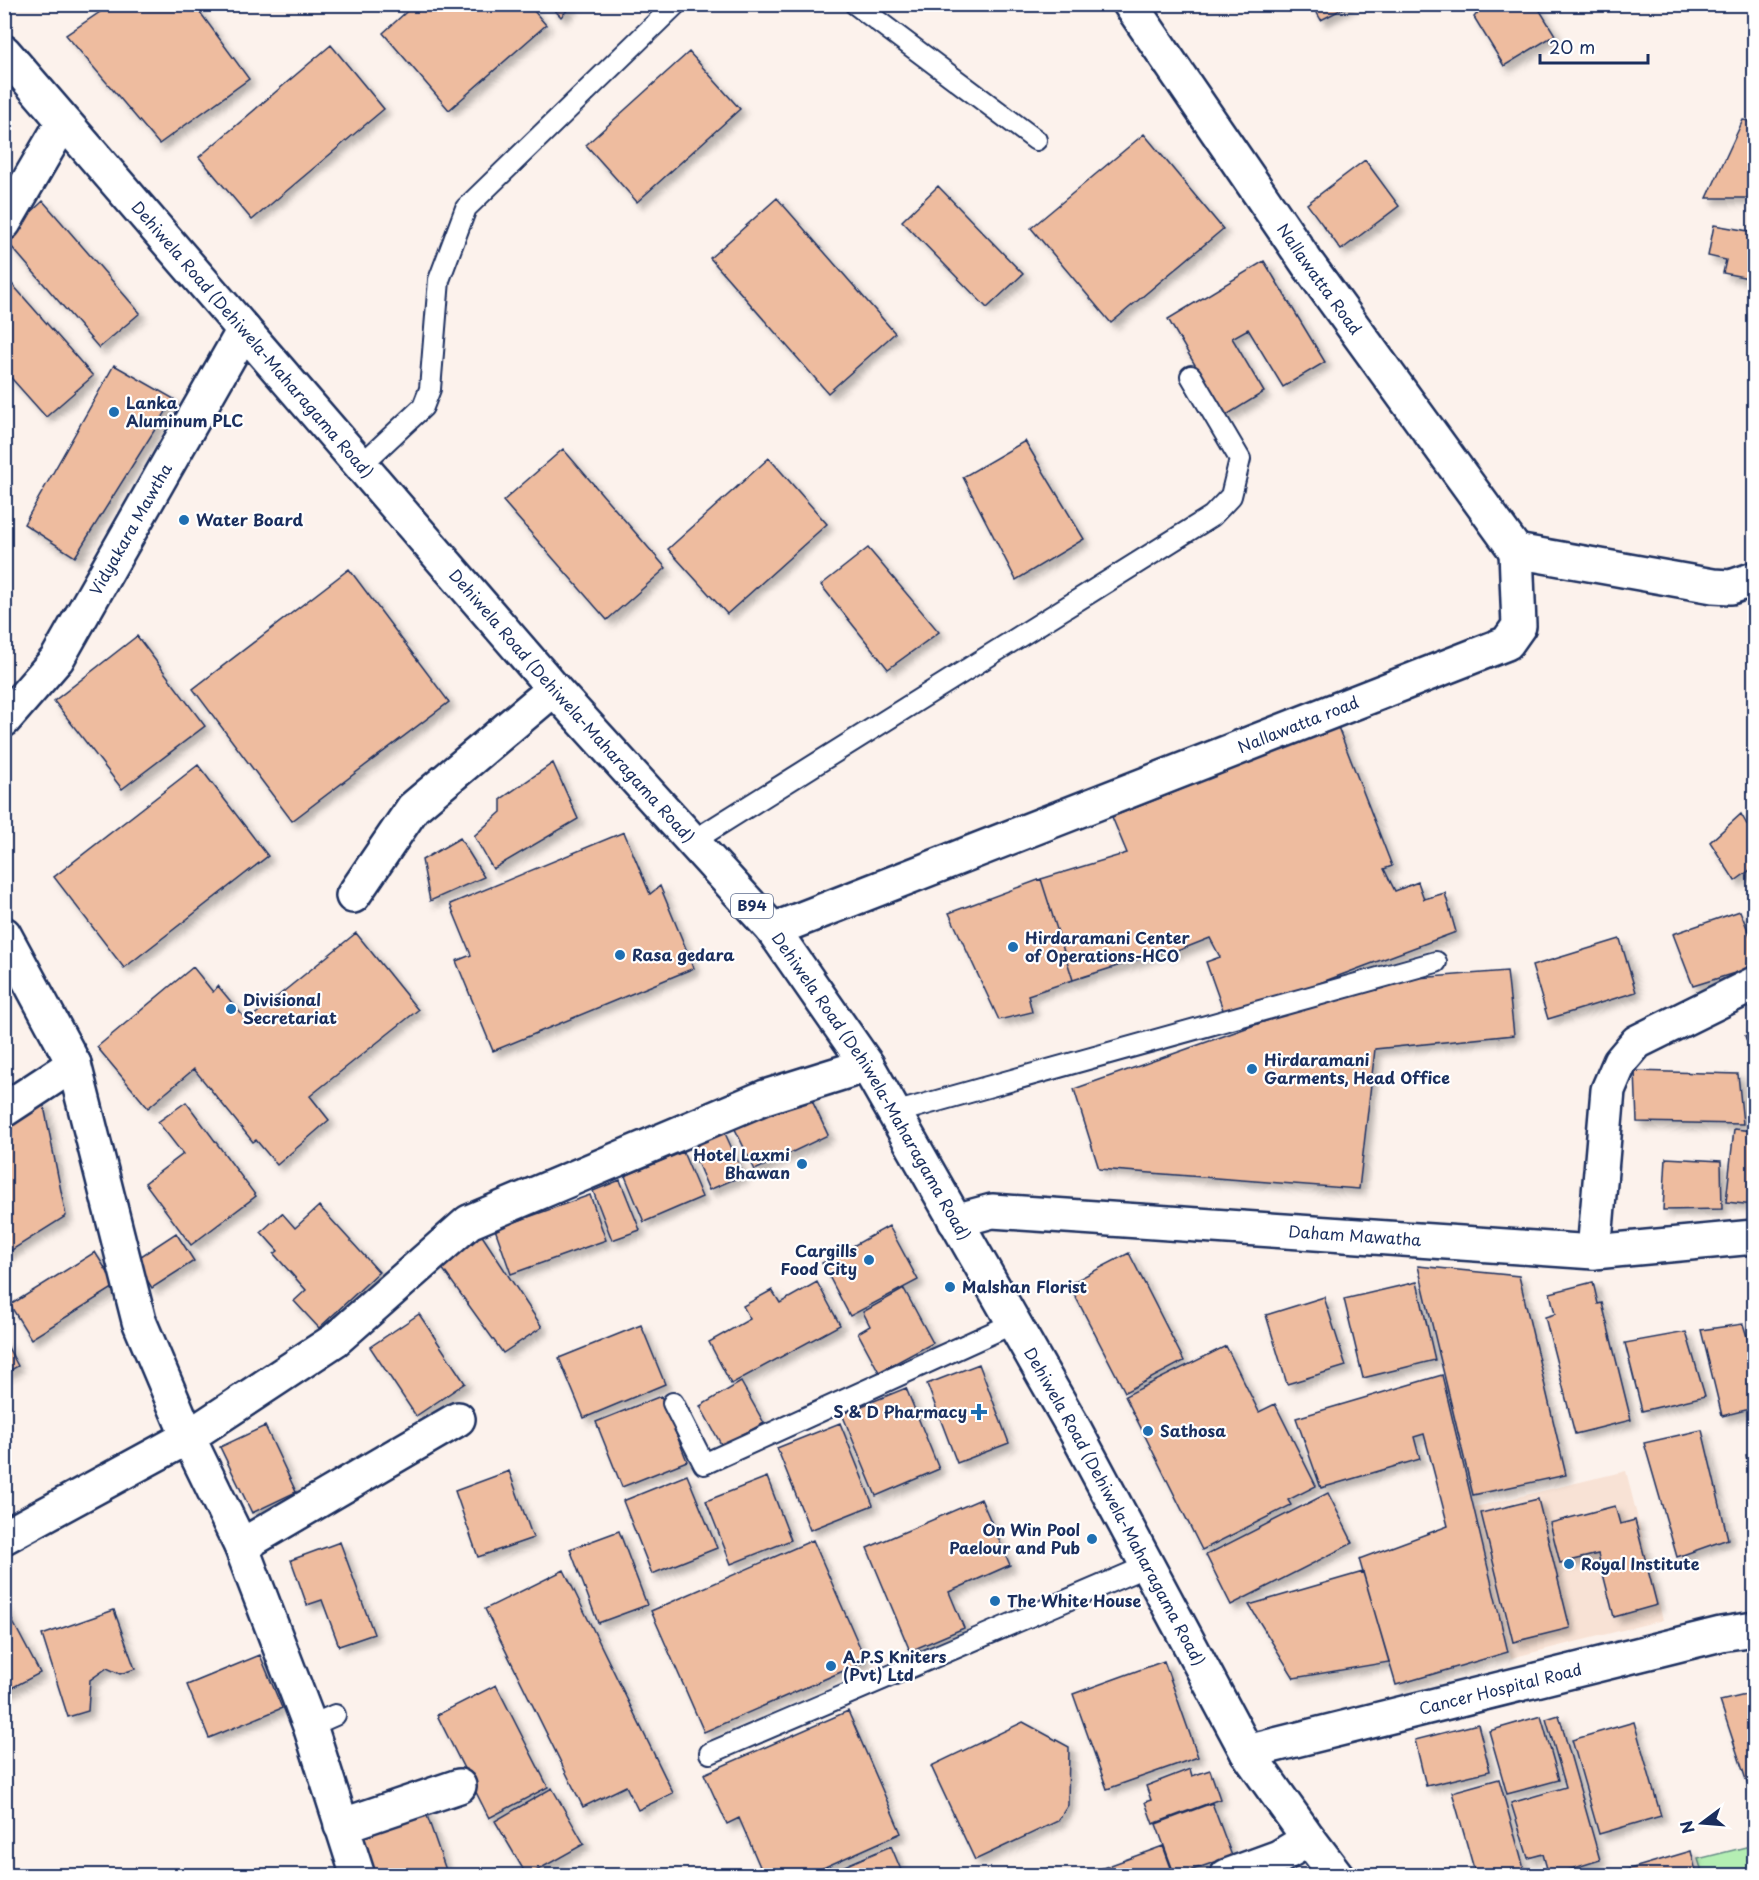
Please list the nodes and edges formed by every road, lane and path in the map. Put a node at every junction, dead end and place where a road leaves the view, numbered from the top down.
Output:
1 (676, 4) edge
2 (855, 4) edge
3 (1130, 4) edge
4 (4, 52) edge
5 (63, 122) junction
6 (1036, 140) dead end
7 (4, 223) edge
8 (244, 330) junction
9 (1191, 376) dead end
10 (361, 465) junction
11 (1516, 551) junction
12 (1755, 579) edge
13 (554, 688) junction
14 (4, 720) edge
15 (693, 841) junction
16 (353, 896) dead end
17 (773, 930) junction
18 (4, 934) edge
19 (1436, 962) dead end
20 (1755, 984) edge
21 (74, 1064) junction
22 (867, 1065) junction
23 (4, 1110) edge
24 (894, 1113) junction
25 (955, 1221) junction
26 (1755, 1238) edge
27 (1594, 1252) junction
28 (1014, 1323) junction
29 (673, 1403) dead end
30 (458, 1419) dead end
31 (188, 1437) junction
32 (4, 1537) edge
33 (241, 1546) junction
34 (1147, 1566) junction
35 (1755, 1629) edge
36 (1247, 1752) junction
37 (711, 1753) dead end
38 (459, 1786) dead end
39 (341, 1826) junction
40 (1308, 1839) junction
41 (358, 1875) edge
42 (1227, 1875) edge
43 (1337, 1875) edge

1 - 10 lane
2 - 6 lane
3 - 11 street, Nallawatta Road
4 - 5 street, Dehiwela Road (Dehiwela-Maharagama Road) / B94
5 - 7 street
5 - 8 street, Dehiwela Road (Dehiwela-Maharagama Road) / B94
8 - 10 street, Dehiwela Road (Dehiwela-Maharagama Road) / B94
8 - 14 street, Vidyakara Mawtha
9 - 15 lane
10 - 13 street, Dehiwela Road (Dehiwela-Maharagama Road) / B94
11 - 12 street
11 - 17 street, Nallawatta road
13 - 15 street, Dehiwela Road (Dehiwela-Maharagama Road) / B94
13 - 16 street
15 - 17 street, Dehiwela Road (Dehiwela-Maharagama Road) / B94
17 - 22 street, Dehiwela Road (Dehiwela-Maharagama Road) / B94
18 - 21 street
19 - 24 lane
20 - 27 street
21 - 23 street
21 - 31 street
22 - 24 street, Dehiwela Road (Dehiwela-Maharagama Road) / B94
22 - 31 street
24 - 25 street, Dehiwela Road (Dehiwela-Maharagama Road) / B94
25 - 27 street, Daham Mawatha
25 - 28 street, Dehiwela Road (Dehiwela-Maharagama Road) / B94
26 - 27 street, Daham Mawatha
28 - 29 lane
28 - 34 street, Dehiwela Road (Dehiwela-Maharagama Road) / B94
30 - 33 street
31 - 32 street
31 - 33 street
33 - 39 street
34 - 36 street, Dehiwela Road (Dehiwela-Maharagama Road) / B94
34 - 37 lane
35 - 36 street, Cancer Hospital Road
36 - 40 street, Dehiwela Road (Dehiwela-Maharagama Road) / B94
38 - 39 street
39 - 41 street
40 - 42 street
40 - 43 street, Dehiwela Road (Dehiwela-Maharagama Road) / B94

